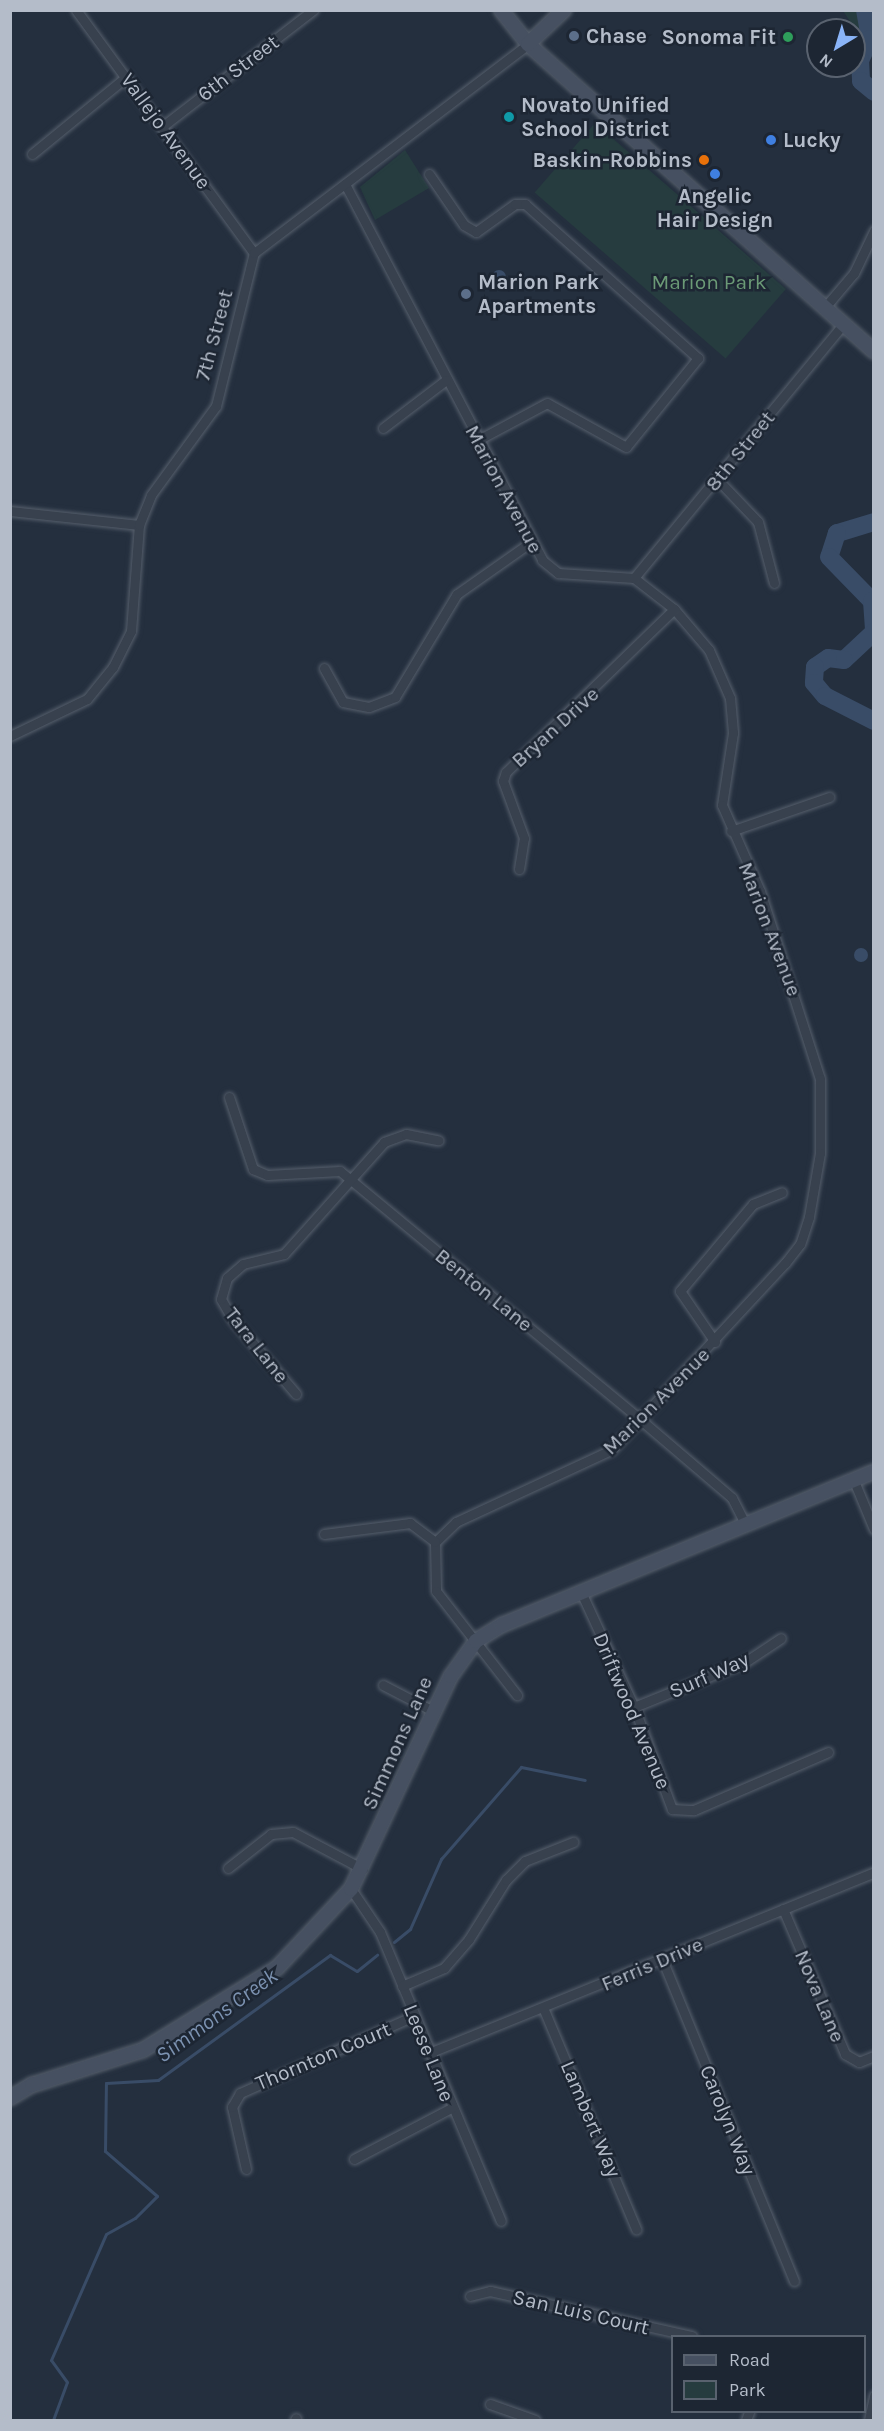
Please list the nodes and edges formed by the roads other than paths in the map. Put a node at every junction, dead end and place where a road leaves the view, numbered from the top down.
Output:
1 (76, 10) edge
2 (314, 10) edge
3 (501, 10) edge
4 (564, 10) edge
5 (528, 44) junction
6 (126, 77) junction
7 (163, 126) junction
8 (32, 154) dead end
9 (429, 174) dead end
10 (345, 184) junction
11 (873, 231) edge
12 (254, 253) junction
13 (826, 306) junction
14 (844, 323) junction
15 (873, 351) edge
16 (446, 380) junction
17 (382, 428) dead end
18 (478, 440) junction
19 (717, 479) junction
20 (10, 511) edge
21 (139, 525) junction
22 (531, 542) junction
23 (634, 578) junction
24 (774, 583) dead end
25 (674, 609) junction
26 (324, 668) dead end
27 (10, 736) edge
28 (829, 798) dead end
29 (731, 831) junction
30 (519, 869) dead end
31 (229, 1097) dead end
32 (438, 1140) dead end
33 (349, 1179) junction
34 (782, 1192) dead end
35 (715, 1342) junction
36 (296, 1394) dead end
37 (642, 1420) junction
38 (873, 1472) edge
39 (854, 1481) junction
40 (744, 1522) junction
41 (873, 1529) edge
42 (324, 1534) dead end
43 (435, 1542) junction
44 (581, 1592) junction
45 (781, 1638) dead end
46 (476, 1641) junction
47 (383, 1685) dead end
48 (517, 1695) dead end
49 (634, 1707) junction
50 (435, 1712) junction
51 (828, 1752) dead end
52 (573, 1842) dead end
53 (228, 1868) dead end
54 (363, 1869) junction
55 (873, 1872) edge
56 (351, 1889) junction
57 (783, 1909) junction
58 (662, 1959) junction
59 (402, 1986) junction
60 (544, 2010) junction
61 (414, 2016) junction
62 (429, 2053) junction
63 (873, 2056) edge
64 (10, 2098) edge
65 (451, 2108) junction
66 (354, 2159) dead end
67 (246, 2169) dead end
68 (501, 2221) dead end
69 (636, 2229) dead end
70 (794, 2281) dead end
71 (470, 2296) dead end
72 (683, 2335) edge
73 (873, 2396) edge
74 (490, 2404) dead end
75 (534, 2421) edge
76 (869, 2421) edge

1 - 6 street, Vallejo Avenue
2 - 7 street, 6th Street
3 - 5 street
4 - 5 street
5 - 10 street
5 - 13 street
6 - 7 street, Vallejo Avenue
6 - 8 street
7 - 12 street, Vallejo Avenue
9 - 18 street
10 - 12 street
10 - 16 street, Marion Avenue
11 - 13 street
12 - 21 street, 7th Street
13 - 14 street
14 - 15 street
14 - 19 street, 8th Street
16 - 17 street
16 - 18 street, Marion Avenue
18 - 22 street, Marion Avenue
19 - 23 street, 8th Street
19 - 24 street
20 - 21 street
21 - 27 street, 7th Street
22 - 23 street, Marion Avenue
22 - 26 street
23 - 25 street, Marion Avenue
25 - 29 street, Marion Avenue
25 - 30 street, Bryan Drive
28 - 29 street
29 - 35 street, Marion Avenue
31 - 33 street, Benton Lane
32 - 33 street
33 - 36 street, Tara Lane
33 - 37 street, Benton Lane
34 - 35 street
35 - 37 street, Marion Avenue
37 - 40 street, Benton Lane
37 - 43 street, Marion Avenue
38 - 39 street, Simmons Lane
39 - 40 street, Simmons Lane
39 - 41 street
40 - 44 street, Simmons Lane
42 - 43 street
43 - 46 street
44 - 46 street, Simmons Lane
44 - 49 street, Driftwood Avenue
45 - 49 street, Surf Way
46 - 48 street
46 - 50 street, Simmons Lane
47 - 50 street
49 - 51 street, Driftwood Avenue
50 - 54 street, Simmons Lane
52 - 59 street
53 - 54 street
54 - 56 street, Simmons Lane
55 - 57 street, Ferris Drive
56 - 59 street, Leese Lane
56 - 64 street, Simmons Lane
57 - 58 street, Ferris Drive
57 - 63 street, Nova Lane
58 - 60 street, Ferris Drive
58 - 70 street, Carolyn Way
59 - 61 street, Leese Lane
60 - 62 street, Ferris Drive
60 - 69 street, Lambert Way
61 - 62 street, Leese Lane
61 - 67 street, Thornton Court
62 - 65 street, Leese Lane
65 - 66 street
65 - 68 street, Leese Lane
71 - 72 street, San Luis Court
73 - 76 street
74 - 75 street

